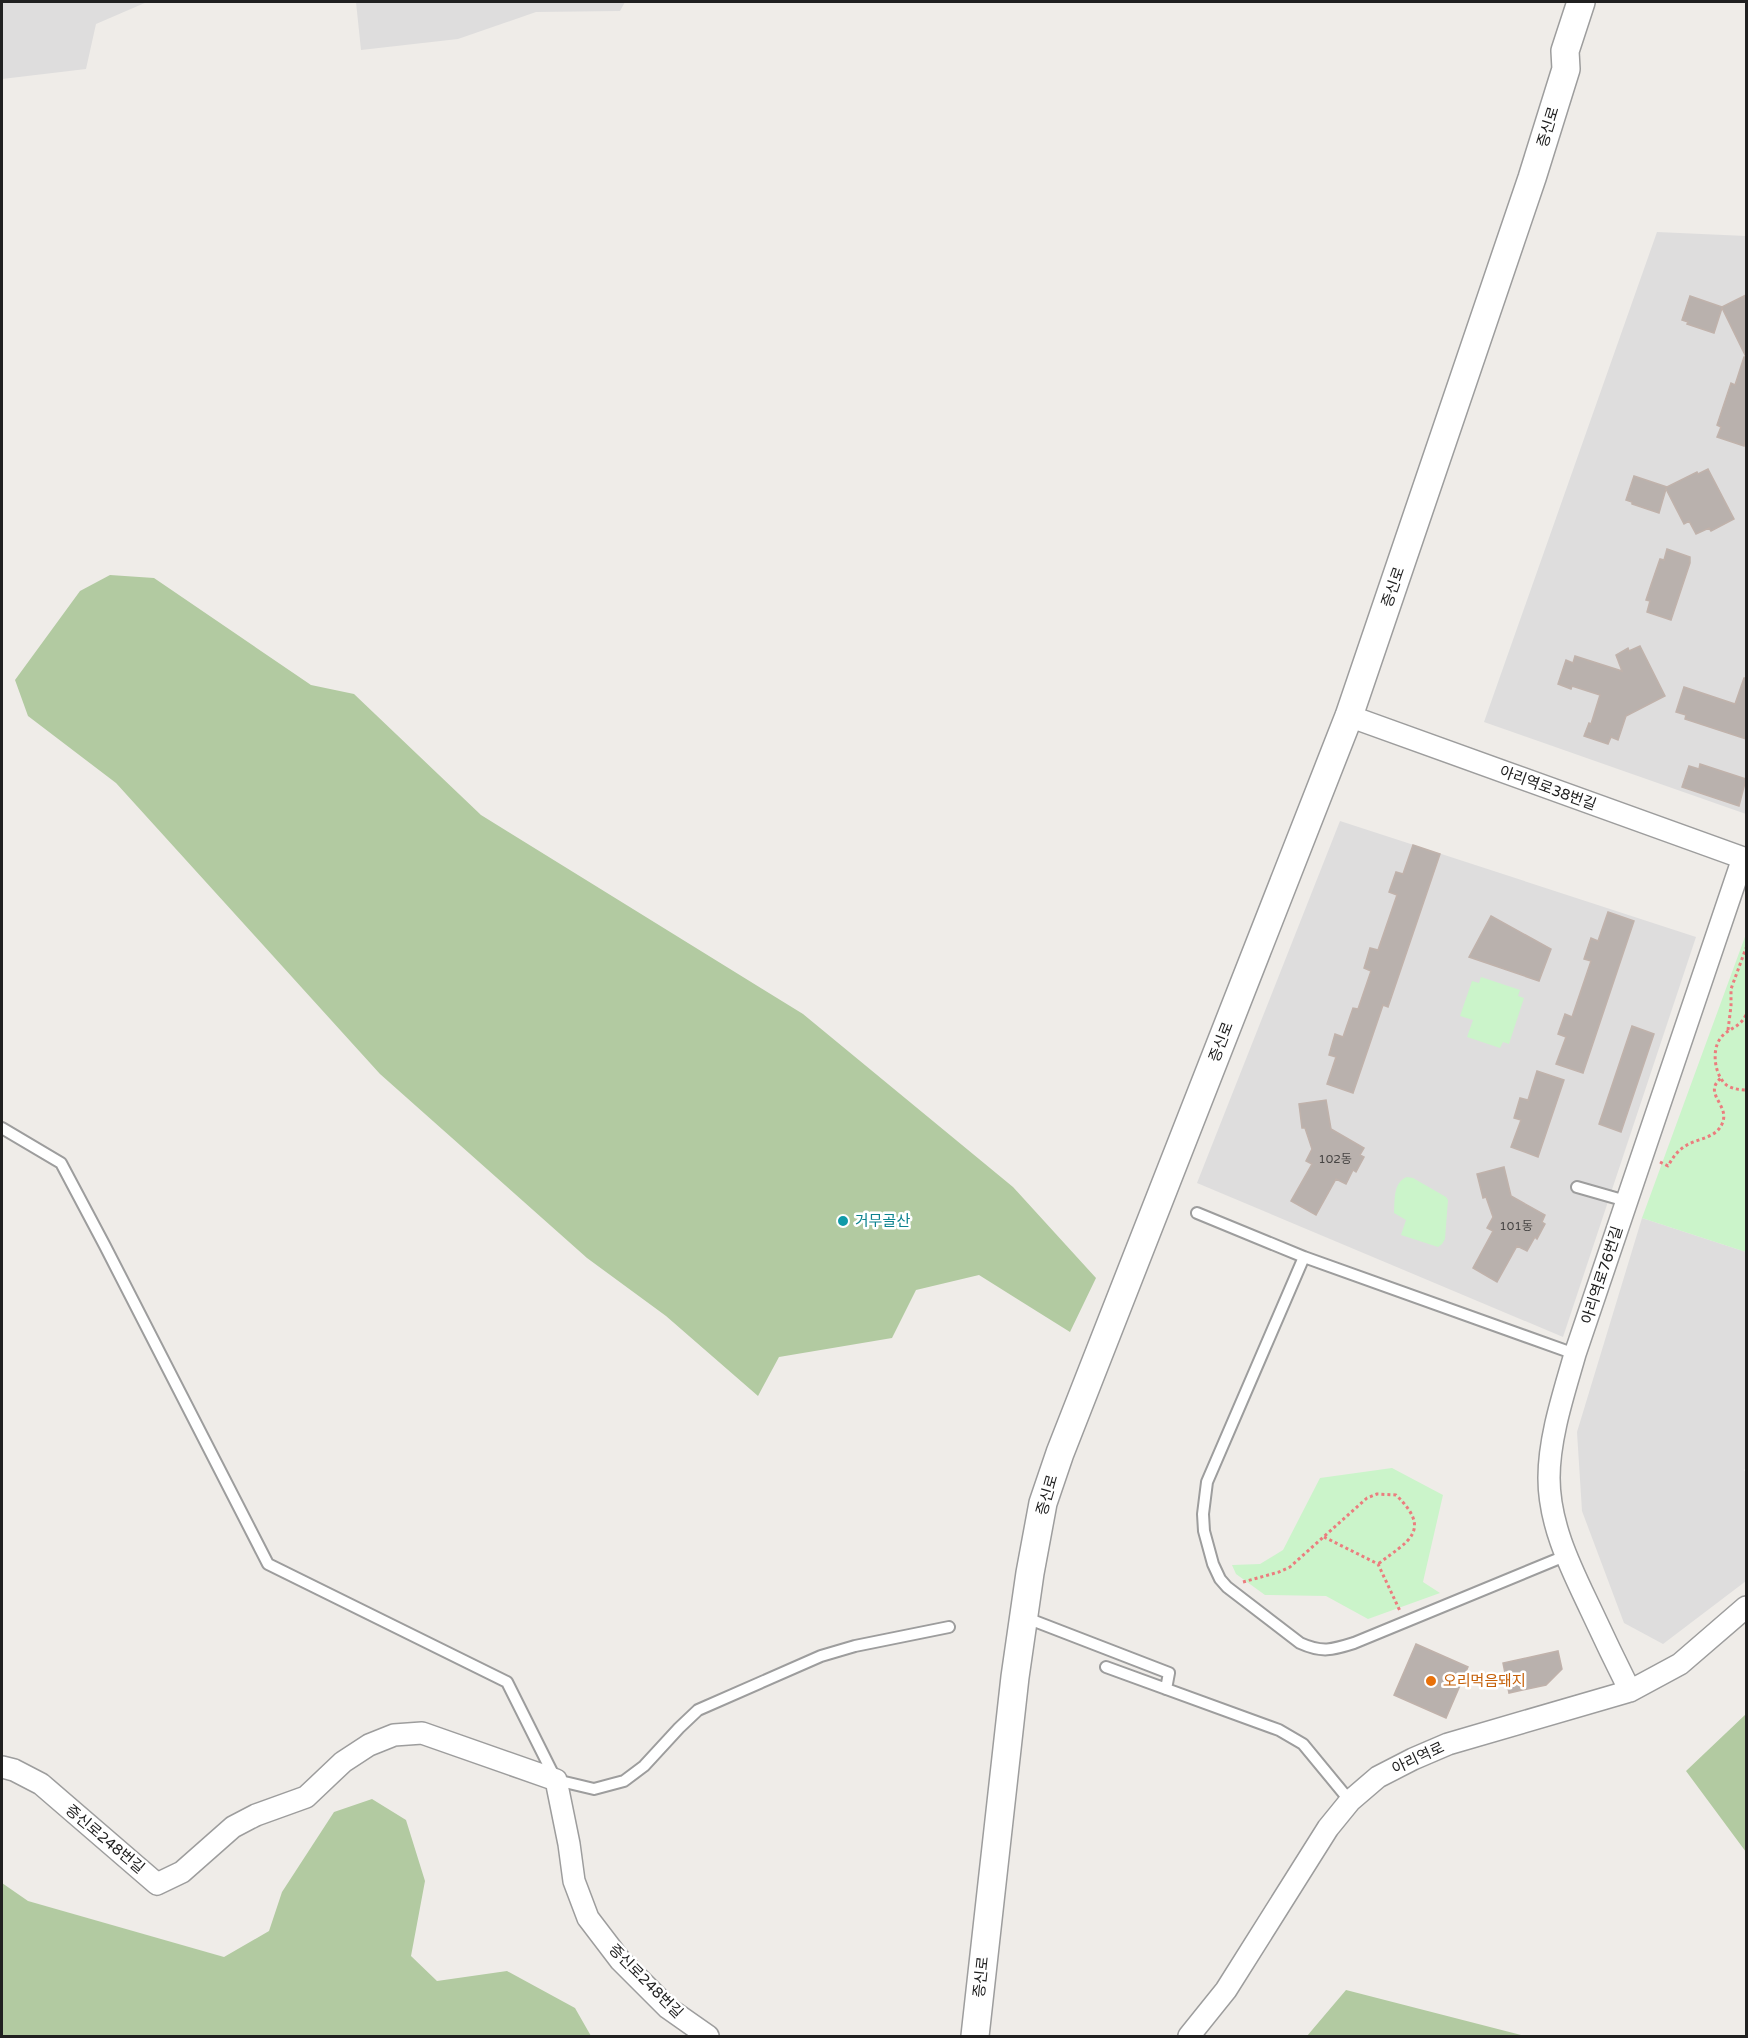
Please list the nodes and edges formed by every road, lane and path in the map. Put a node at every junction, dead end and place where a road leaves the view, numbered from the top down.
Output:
1 (1581, 2) edge
2 (1600, 2) edge
3 (1566, 69) junction
4 (1349, 716) junction
5 (1745, 856) edge
6 (1746, 948) edge
7 (1746, 1015) edge
8 (1728, 1031) junction
9 (1721, 1078) junction
10 (1746, 1090) edge
11 (2, 1128) edge
12 (1668, 1166) dead end
13 (1577, 1187) dead end
14 (1626, 1201) junction
15 (1197, 1213) dead end
16 (1304, 1257) junction
17 (1575, 1354) junction
18 (1324, 1537) junction
19 (1565, 1556) junction
20 (1378, 1564) junction
21 (1227, 1587) junction
22 (1746, 1607) edge
23 (1023, 1616) junction
24 (1405, 1622) junction
25 (949, 1627) dead end
26 (1106, 1667) dead end
27 (1166, 1689) junction
28 (1629, 1690) junction
29 (2, 1767) edge
30 (556, 1780) junction
31 (1350, 1801) junction
32 (708, 2037) edge
33 (975, 2037) edge
34 (1190, 2037) edge

1 - 3 street, 증신로
2 - 3 street, 증신로
3 - 4 street, 증신로
4 - 5 street, 아리역로38번길
4 - 23 street, 증신로
5 - 14 street, 아리역로76번길
6 - 8 path
7 - 8 path
8 - 9 path
9 - 10 path
9 - 12 path
11 - 30 lane
13 - 14 lane
14 - 17 street, 아리역로76번길
15 - 16 lane
16 - 17 lane
16 - 21 lane
17 - 19 street, 아리역로76번길
18 - 20 path
18 - 20 path
18 - 21 path
19 - 24 lane
19 - 28 street, 아리역로76번길
20 - 24 path
21 - 24 lane
22 - 28 street, 아리역로
23 - 27 lane
23 - 33 street, 증신로
25 - 30 lane
26 - 27 lane
27 - 31 lane
28 - 31 street, 아리역로
29 - 30 street, 증신로248번길
30 - 32 street, 증신로248번길
31 - 34 street, 아리역로

